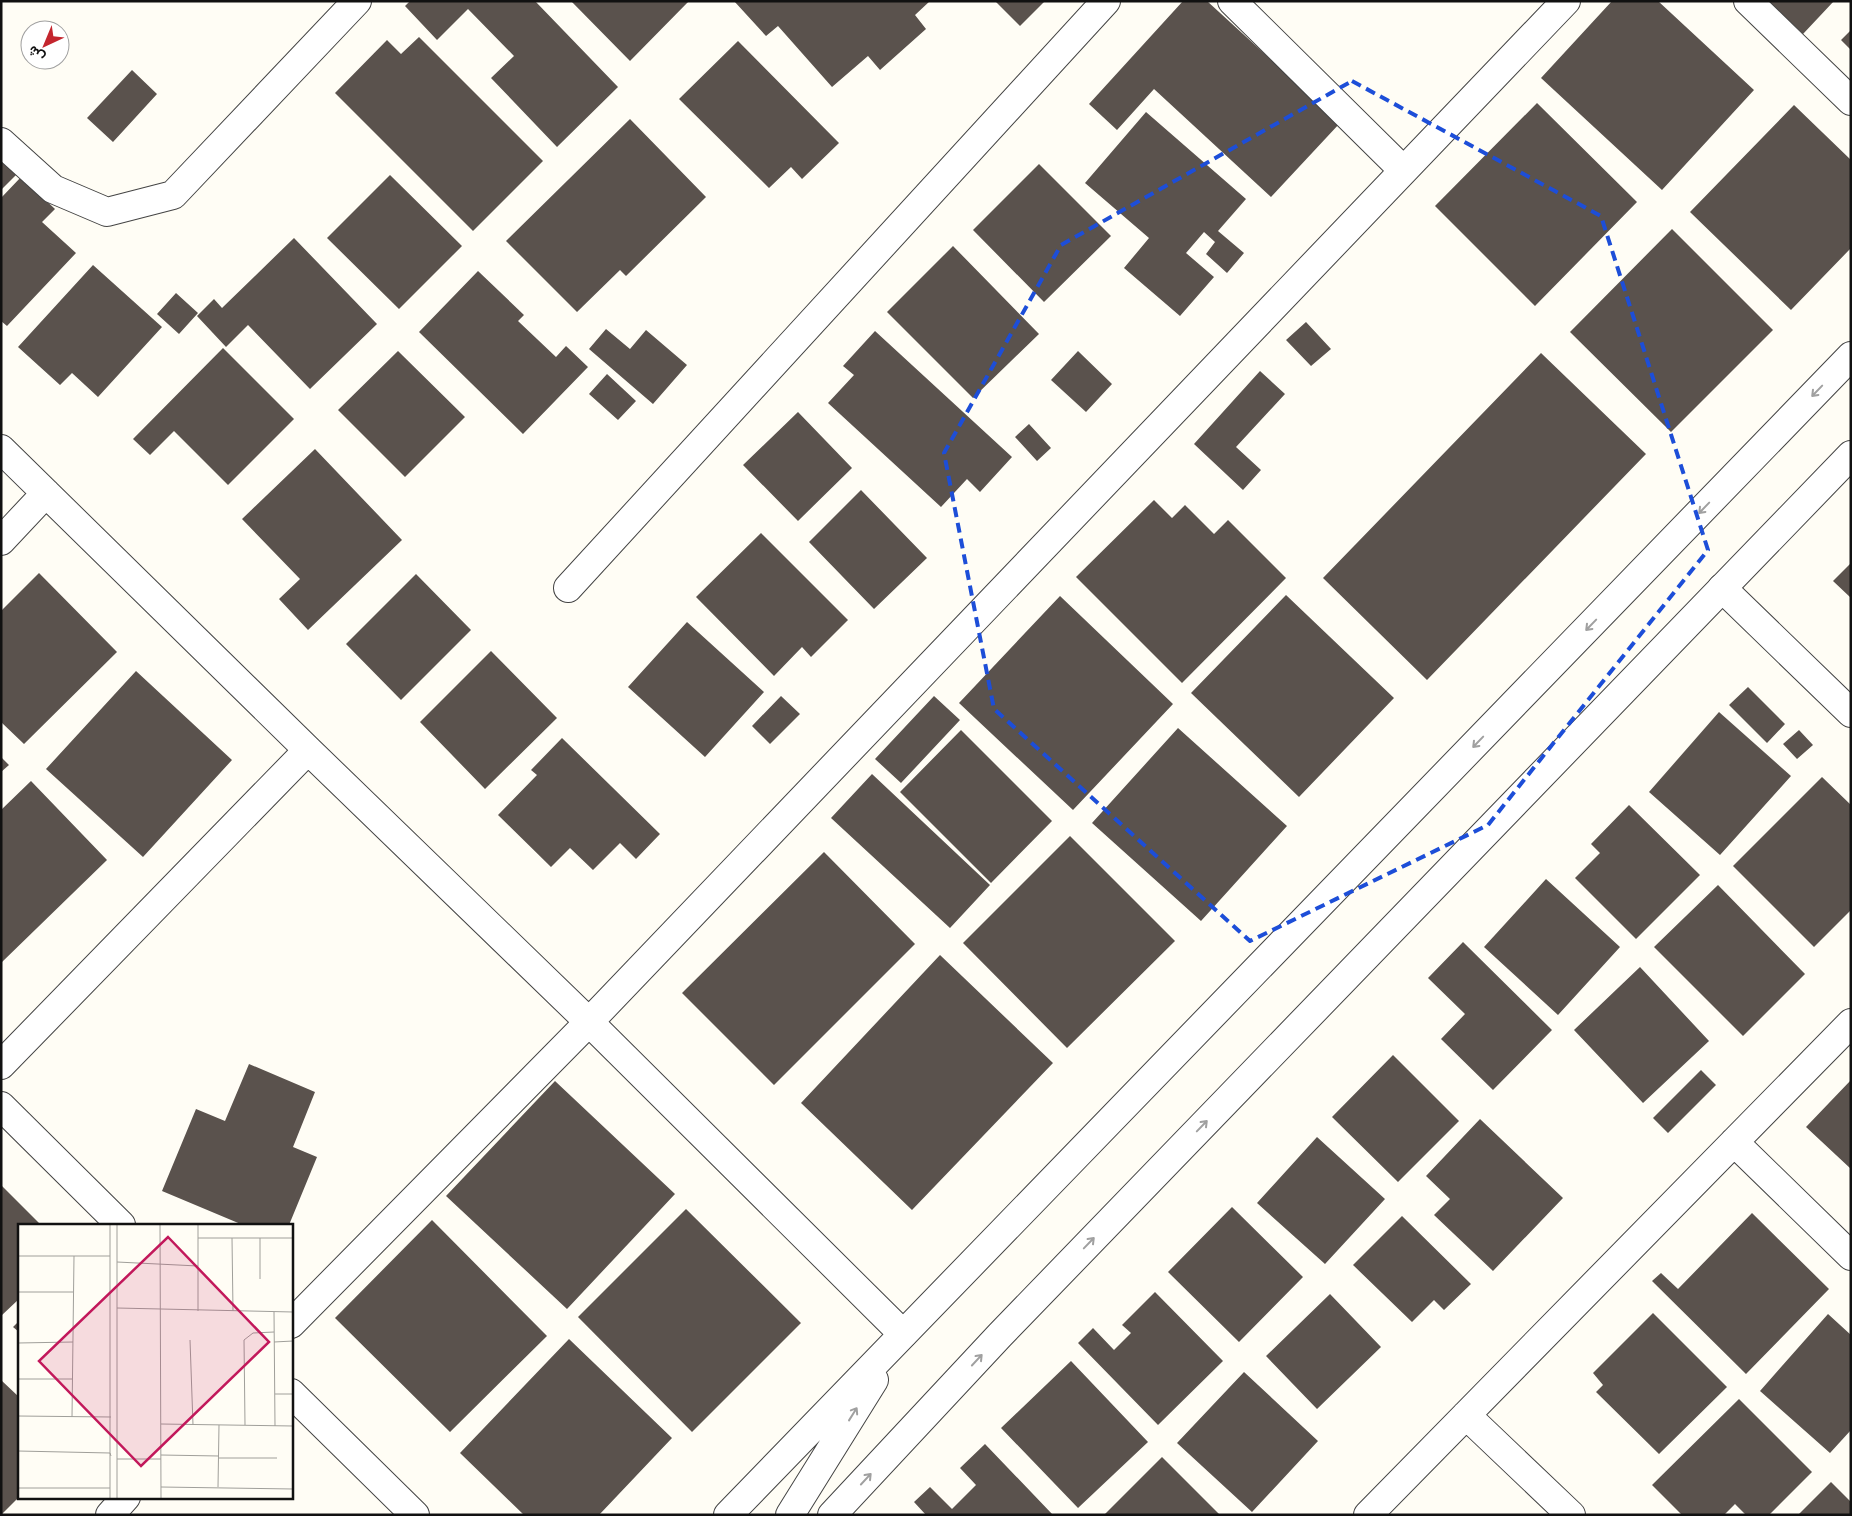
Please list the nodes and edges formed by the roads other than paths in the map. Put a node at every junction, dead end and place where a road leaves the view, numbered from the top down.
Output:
1 (357, 1) edge
2 (1106, 1) edge
3 (1232, 1) edge
4 (1566, 1) edge
5 (1748, 1) edge
6 (1851, 101) edge
7 (1, 142) edge
8 (1402, 170) junction
9 (1851, 356) edge
10 (1, 449) edge
11 (1851, 455) edge
12 (46, 493) junction
13 (1, 541) edge
14 (568, 588) dead end
15 (1722, 588) junction
16 (1851, 713) edge
17 (308, 750) junction
18 (589, 1022) junction
19 (1851, 1023) edge
20 (1, 1066) edge
21 (1, 1106) edge
22 (1734, 1142) junction
23 (120, 1224) edge
24 (1851, 1256) edge
25 (292, 1323) edge
26 (903, 1334) junction
27 (292, 1394) edge
28 (1466, 1415) junction
29 (125, 1498) edge
30 (110, 1515) edge
31 (415, 1515) edge
32 (728, 1515) edge
33 (790, 1515) edge
34 (832, 1515) edge
35 (1368, 1515) edge
36 (1571, 1515) edge

1 - 7 street
2 - 14 street
3 - 8 street
4 - 8 street
5 - 6 street
8 - 18 street
9 -> 26 street
10 - 12 street
11 - 15 street
12 - 13 street
12 - 17 street
15 - 16 street
34 -> 15 street
17 - 18 street
17 - 20 street
18 - 25 street
18 - 26 street
19 - 22 street
21 - 23 street
22 - 24 street
22 - 28 street
26 - 32 street
33 -> 26 street
27 - 31 street
28 - 35 street
28 - 36 street
29 - 30 street

